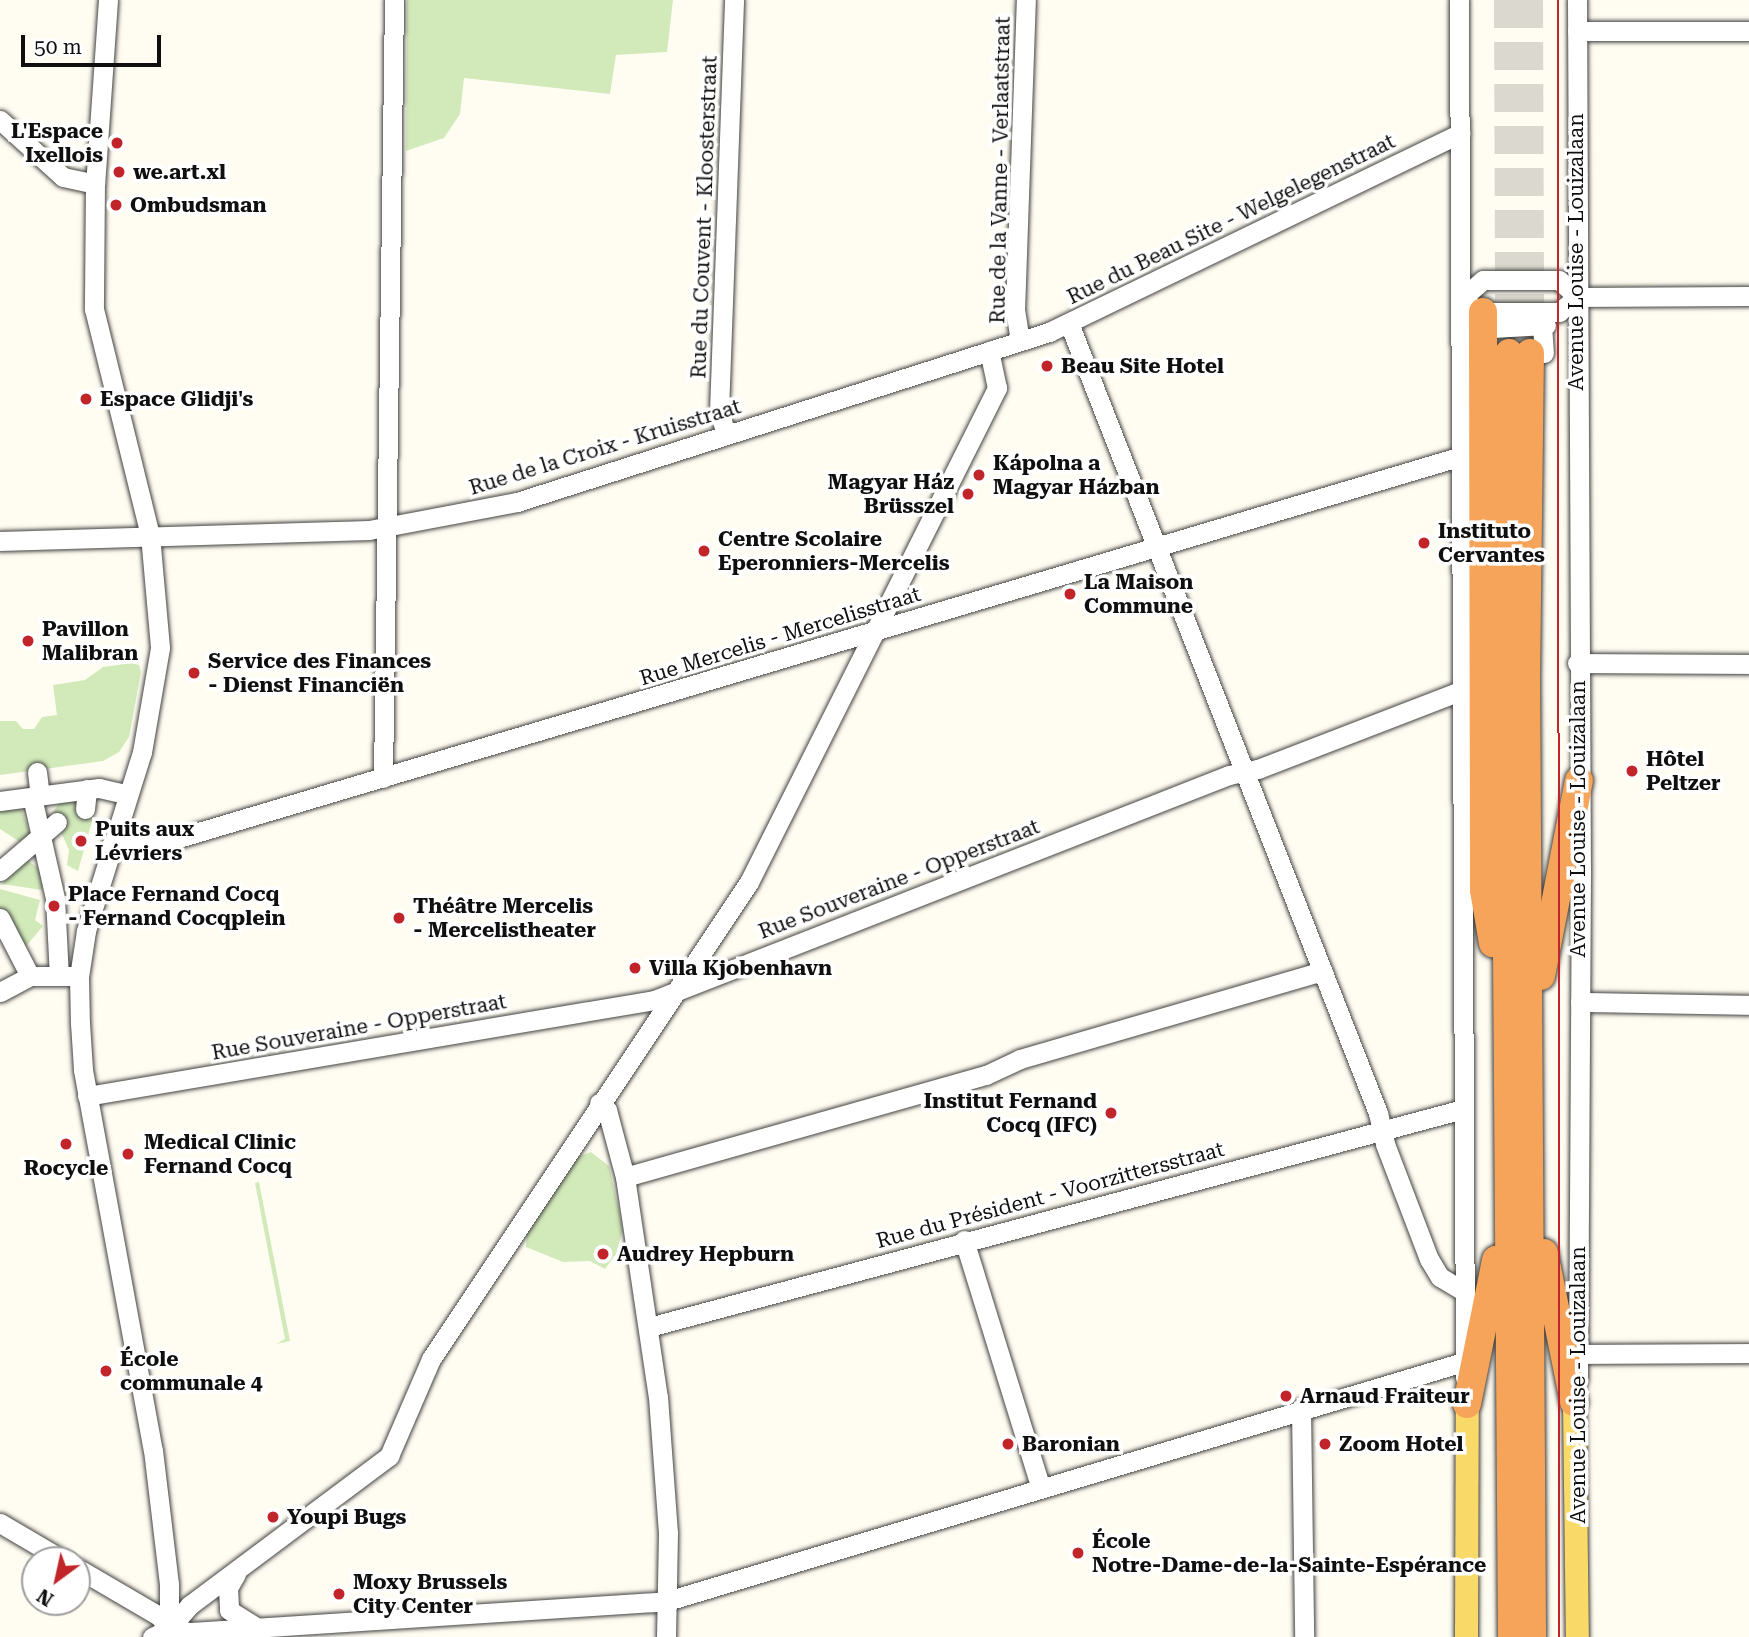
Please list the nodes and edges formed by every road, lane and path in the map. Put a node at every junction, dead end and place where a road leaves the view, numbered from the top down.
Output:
1 (107, 0) edge
2 (394, 0) edge
3 (734, 0) edge
4 (1026, 0) edge
5 (1459, 0) edge
6 (1577, 0) edge
7 (1749, 31) edge
8 (1577, 32) junction
9 (0, 120) edge
10 (1460, 133) junction
11 (95, 184) junction
12 (1749, 296) edge
13 (1577, 297) junction
14 (1472, 306) junction
15 (1069, 323) junction
16 (1020, 341) junction
17 (989, 351) junction
18 (1531, 351) junction
19 (726, 434) junction
20 (1462, 456) junction
21 (386, 528) junction
22 (150, 535) junction
23 (0, 541) edge
24 (1156, 544) junction
25 (874, 631) junction
26 (1577, 663) junction
27 (1749, 664) edge
28 (1463, 690) junction
29 (37, 772) dead end
30 (1244, 772) junction
31 (383, 778) junction
32 (1579, 781) junction
33 (126, 794) junction
34 (36, 796) junction
35 (0, 801) edge
36 (57, 822) dead end
37 (41, 835) junction
38 (1473, 835) junction
39 (111, 845) junction
40 (0, 871) edge
41 (1473, 882) junction
42 (0, 918) edge
43 (24, 965) junction
44 (1322, 971) junction
45 (69, 976) junction
46 (676, 990) junction
47 (0, 992) edge
48 (1580, 1002) junction
49 (1749, 1005) edge
50 (1519, 1019) junction
51 (87, 1096) junction
52 (599, 1103) junction
53 (1463, 1108) junction
54 (1382, 1129) junction
55 (625, 1177) junction
56 (1520, 1190) junction
57 (964, 1240) junction
58 (1462, 1290) junction
59 (649, 1328) junction
60 (1749, 1353) edge
61 (1579, 1354) junction
62 (1463, 1362) junction
63 (1574, 1402) junction
64 (1467, 1404) junction
65 (1301, 1408) junction
66 (1040, 1485) junction
67 (0, 1523) edge
68 (39, 1546) edge
69 (236, 1573) junction
70 (91, 1576) edge
71 (667, 1601) junction
72 (258, 1628) junction
73 (163, 1634) edge
74 (666, 1637) edge
75 (1304, 1637) edge
76 (1466, 1637) edge
77 (1512, 1637) edge
78 (1532, 1637) edge
79 (1577, 1637) edge

1 - 11 street
2 - 21 street
3 - 19 street, Rue du Couvent - Kloosterstraat
4 - 16 street, Rue de la Vanne - Verlaatstraat
5 - 10 street
6 - 8 street, Avenue Louise - Louizalaan
7 - 8 street
8 - 13 street, Avenue Louise - Louizalaan
9 - 11 street
10 - 14 street
10 - 15 street, Rue du Beau Site - Welgelegenstraat
11 - 22 street
12 - 13 street
13 - 14 street
13 - 14 street
13 - 26 street, Avenue Louise - Louizalaan
14 - 20 street
14 - 38 highway
15 - 16 street, Rue du Beau Site - Welgelegenstraat
15 - 24 street
16 - 17 street, Rue de la Croix - Kruisstraat
17 - 19 street, Rue de la Croix - Kruisstraat
17 - 25 street
18 - 18 street
18 - 50 highway
19 - 21 street, Rue de la Croix - Kruisstraat
20 - 24 street, Rue Mercelis - Mercelisstraat
20 - 28 street
21 - 22 street, Rue de la Croix - Kruisstraat
21 - 31 street
22 - 23 street, Rue de la Croix - Kruisstraat
22 - 33 street
24 - 25 street, Rue Mercelis - Mercelisstraat
24 - 30 street
25 - 31 street, Rue Mercelis - Mercelisstraat
25 - 46 street
26 - 27 street
26 - 32 street, Avenue Louise - Louizalaan
28 - 30 street, Rue Souveraine - Opperstraat
28 - 38 street
29 - 34 street
30 - 44 street
30 - 46 street, Rue Souveraine - Opperstraat
31 - 39 street, Rue Mercelis - Mercelisstraat
32 - 48 street, Avenue Louise - Louizalaan
32 - 50 highway
33 - 34 street
33 - 39 street
34 - 35 street
34 - 37 street
36 - 37 street
37 - 40 street
37 - 45 street
38 - 41 highway
39 - 45 street
41 - 50 highway
41 - 53 street
42 - 43 street
43 - 45 street
43 - 47 street
44 - 54 street
44 - 55 street
45 - 51 street
46 - 51 street, Rue Souveraine - Opperstraat
46 - 52 street
48 - 49 street
48 - 61 street, Avenue Louise - Louizalaan
50 - 56 highway
51 - 73 street
52 - 55 street
52 - 69 street
53 - 54 street, Rue du Président - Voorzittersstraat
53 - 58 street
54 - 57 street, Rue du Président - Voorzittersstraat
54 - 58 street
55 - 59 street
56 - 63 highway
56 - 64 highway
56 - 77 highway
56 - 78 highway
57 - 59 street, Rue du Président - Voorzittersstraat
57 - 66 street
58 - 62 street
59 - 71 street
60 - 61 street
61 - 63 street, Avenue Louise - Louizalaan
62 - 64 street
62 - 65 street
63 - 79 main road, Avenue Louise - Louizalaan
64 - 76 main road
65 - 66 street
65 - 75 street
66 - 71 street
67 - 68 street
69 - 72 street
69 - 73 street
70 - 73 street
71 - 72 street
71 - 74 street
72 - 73 street

